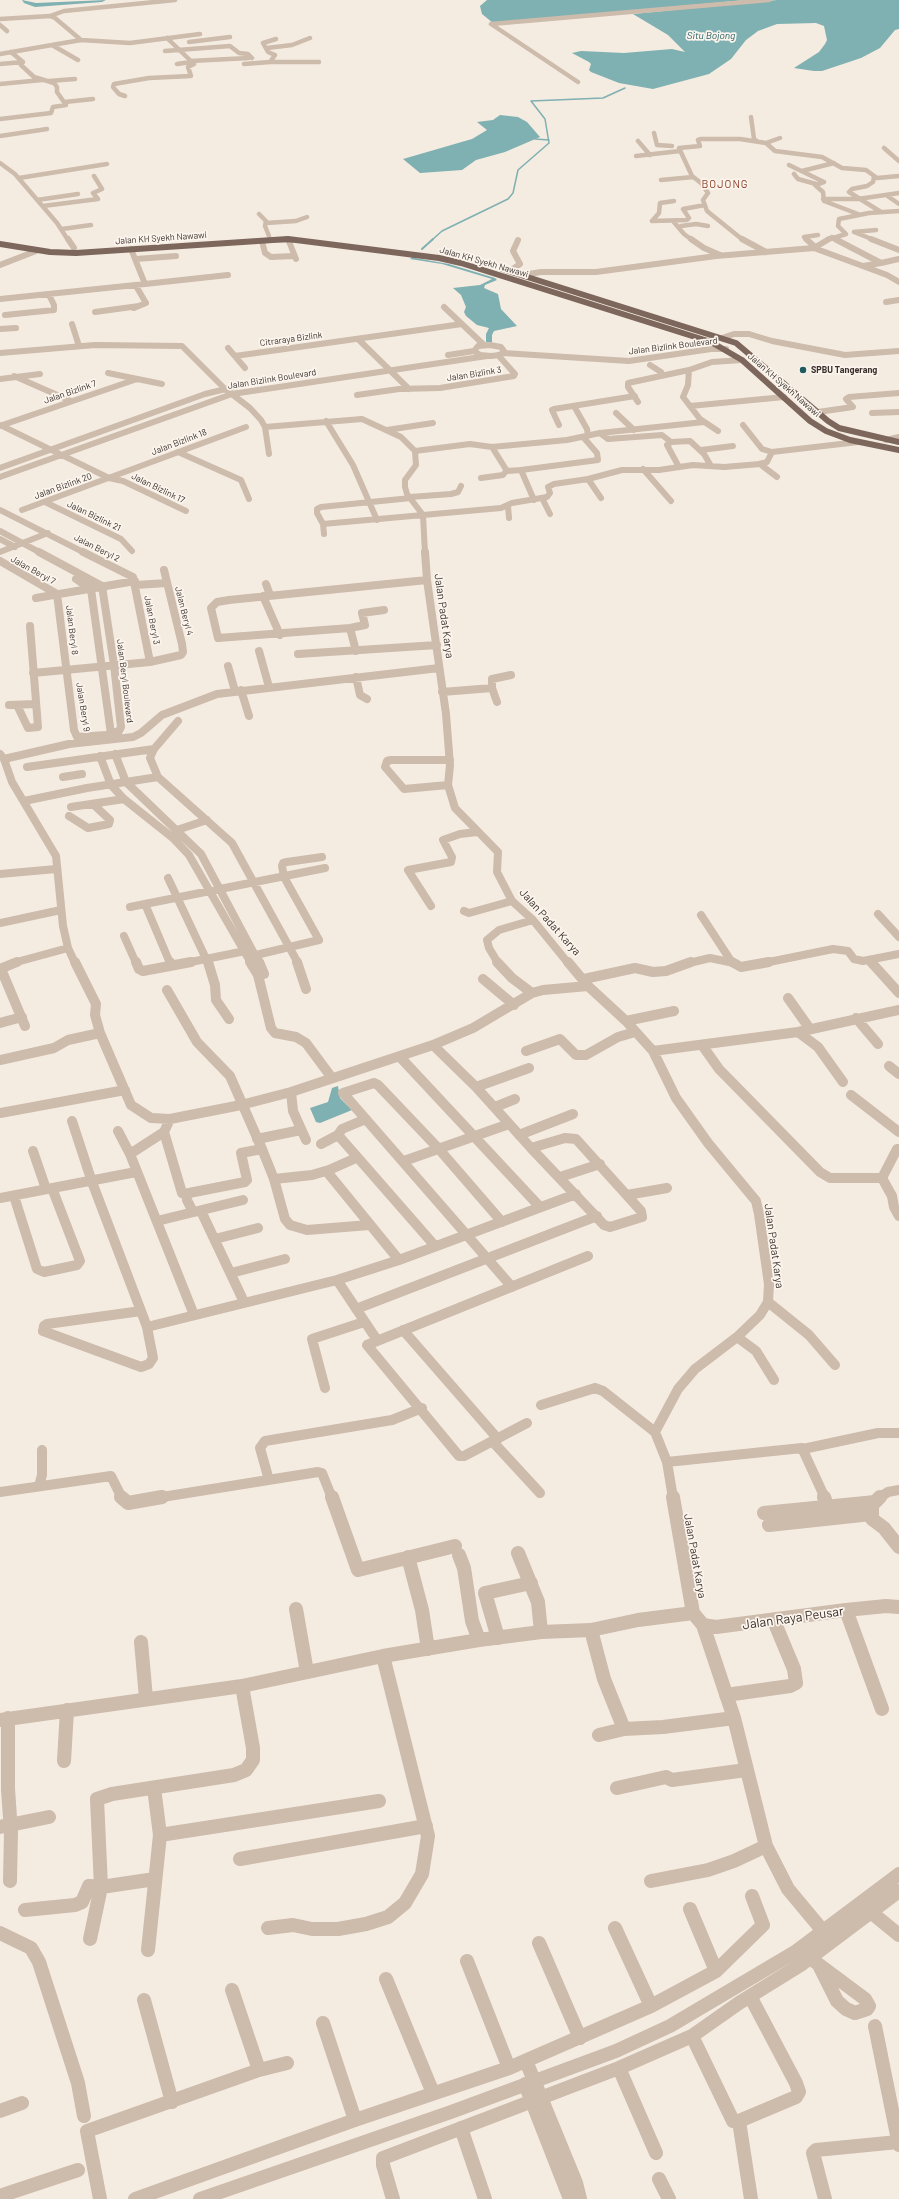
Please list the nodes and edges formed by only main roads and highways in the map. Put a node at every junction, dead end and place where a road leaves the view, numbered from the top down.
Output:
1 (0, 239) edge
2 (0, 244) edge
3 (163, 245) junction
4 (899, 442) edge
5 (899, 450) edge

1 - 3 main road, Jalan KH Syekh Nawawi
2 - 3 main road, Jalan KH Syekh Nawawi
3 - 4 main road, Jalan KH Syekh Nawawi
3 - 5 main road, Jalan KH Syekh Nawawi

